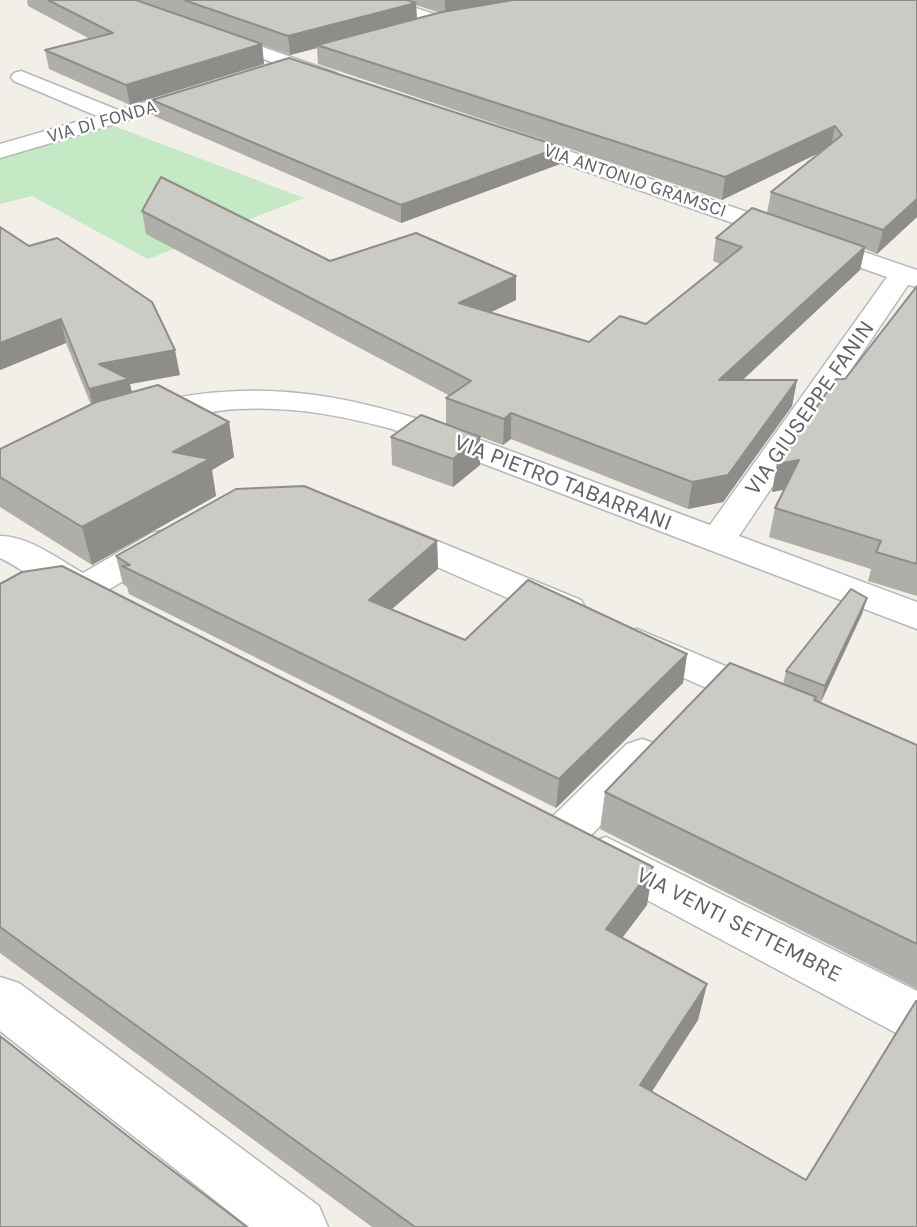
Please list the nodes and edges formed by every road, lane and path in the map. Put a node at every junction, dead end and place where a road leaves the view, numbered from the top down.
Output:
1 (114, 0) edge
2 (377, 0) edge
3 (403, 31) edge
4 (317, 56) edge
5 (292, 65) junction
6 (266, 73) edge
7 (20, 76) dead end
8 (354, 84) edge
9 (226, 85) edge
10 (119, 118) junction
11 (494, 131) edge
12 (0, 151) edge
13 (910, 277) edge
14 (118, 421) edge
15 (358, 520) edge
16 (196, 524) edge
17 (718, 541) junction
18 (0, 547) edge
19 (82, 589) junction
20 (131, 614) edge
21 (917, 616) edge
22 (691, 704) junction
23 (792, 710) edge
24 (0, 1000) edge
25 (917, 1017) edge
26 (298, 1227) edge

1 - 5 street
2 - 3 street
4 - 5 street
5 - 6 street
5 - 8 street
7 - 10 street
9 - 10 street, VIA DI FONDA
10 - 12 street, VIA DI FONDA
11 - 13 street, VIA ANTONIO GRAMSCI
13 - 17 street, VIA GIUSEPPE FANIN
14 - 17 street, VIA PIETRO TABARRANI
15 - 22 street
16 - 19 street
17 - 21 street, VIA PIETRO TABARRANI
18 - 19 street
19 - 20 street
22 - 23 street
22 - 25 street, VIA VENTI SETTEMBRE
24 - 26 street

